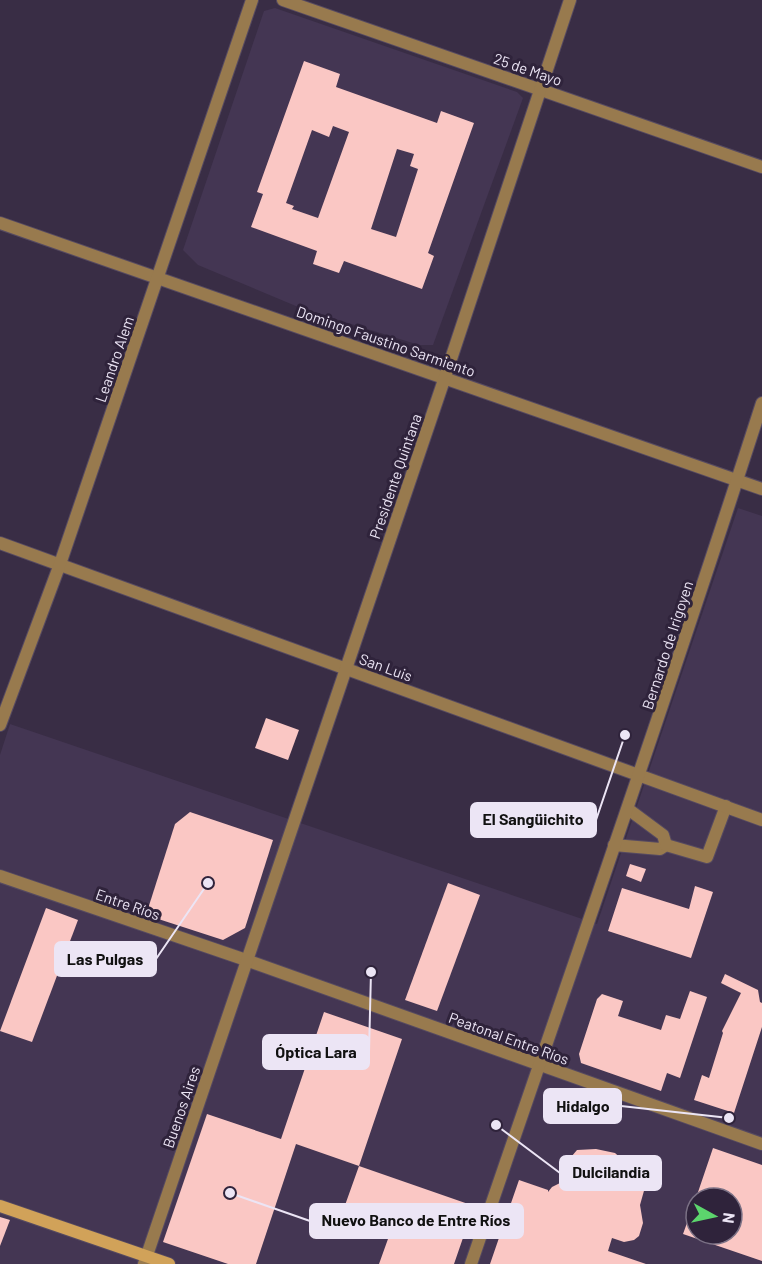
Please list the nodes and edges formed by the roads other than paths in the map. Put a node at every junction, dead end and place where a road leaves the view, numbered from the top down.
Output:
1 (252, 0) edge
2 (283, 0) edge
3 (570, 0) edge
4 (540, 90) junction
5 (762, 167) edge
6 (0, 223) edge
7 (157, 277) junction
8 (445, 377) junction
9 (762, 404) edge
10 (737, 480) junction
11 (762, 489) edge
12 (0, 543) edge
13 (60, 564) junction
14 (346, 668) junction
15 (0, 725) edge
16 (640, 775) junction
17 (726, 806) junction
18 (628, 809) junction
19 (762, 820) edge
20 (614, 845) junction
21 (666, 845) junction
22 (0, 876) edge
23 (246, 960) junction
24 (539, 1065) junction
25 (762, 1144) edge
26 (0, 1206) edge
27 (145, 1260) edge
28 (169, 1264) edge
29 (471, 1264) edge

1 - 7 street, Leandro Alem
2 - 4 street, 25 de Mayo
3 - 4 street, Presidente Quintana
4 - 5 street, 25 de Mayo
4 - 8 street, Presidente Quintana
6 - 7 street, Domingo Faustino Sarmiento
7 - 8 street, Domingo Faustino Sarmiento
7 - 13 street, Leandro Alem
8 - 10 street, Domingo Faustino Sarmiento
8 - 14 street, Presidente Quintana
9 - 10 street, Bernardo de Irigoyen
10 - 11 street, Domingo Faustino Sarmiento
10 - 16 street, Bernardo de Irigoyen
12 - 13 street, San Luis
13 - 14 street, San Luis
13 - 15 street, Leandro Alem
14 - 16 street, San Luis
14 - 23 street, Presidente Quintana
16 - 17 street, San Luis
16 - 18 street, Bernardo de Irigoyen
17 - 19 street, San Luis
17 - 21 street
18 - 20 street, Bernardo de Irigoyen
18 - 21 street
20 - 21 street
20 - 24 street, Bernardo de Irigoyen
22 - 23 street, Entre Ríos
23 - 24 street, Peatonal Entre Ríos
23 - 27 street, Buenos Aires
24 - 25 street, Peatonal Entre Ríos
24 - 29 street, Bernardo de Irigoyen
26 - 27 street
27 - 28 street

